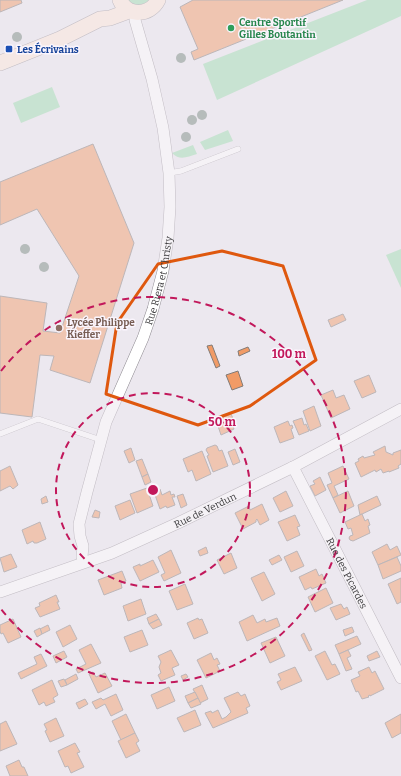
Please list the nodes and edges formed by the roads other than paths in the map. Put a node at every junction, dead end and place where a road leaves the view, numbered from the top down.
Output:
1 (158, 0) edge
2 (126, 6) edge
3 (0, 63) edge
4 (238, 149) dead end
5 (169, 173) junction
6 (401, 409) edge
7 (0, 434) edge
8 (101, 440) junction
9 (293, 467) junction
10 (84, 562) junction
11 (0, 592) edge
12 (401, 678) edge

1 - 2 main road
2 - 3 main road
2 - 5 street, Rue Riera et Christy
4 - 5 lane
5 - 8 street, Rue Riera et Christy
6 - 9 street, Rue de Verdun
7 - 8 lane
8 - 10 street, Rue Riera et Christy
9 - 10 street, Rue de Verdun
9 - 12 street, Rue des Picardes
10 - 11 street, Rue de Verdun

